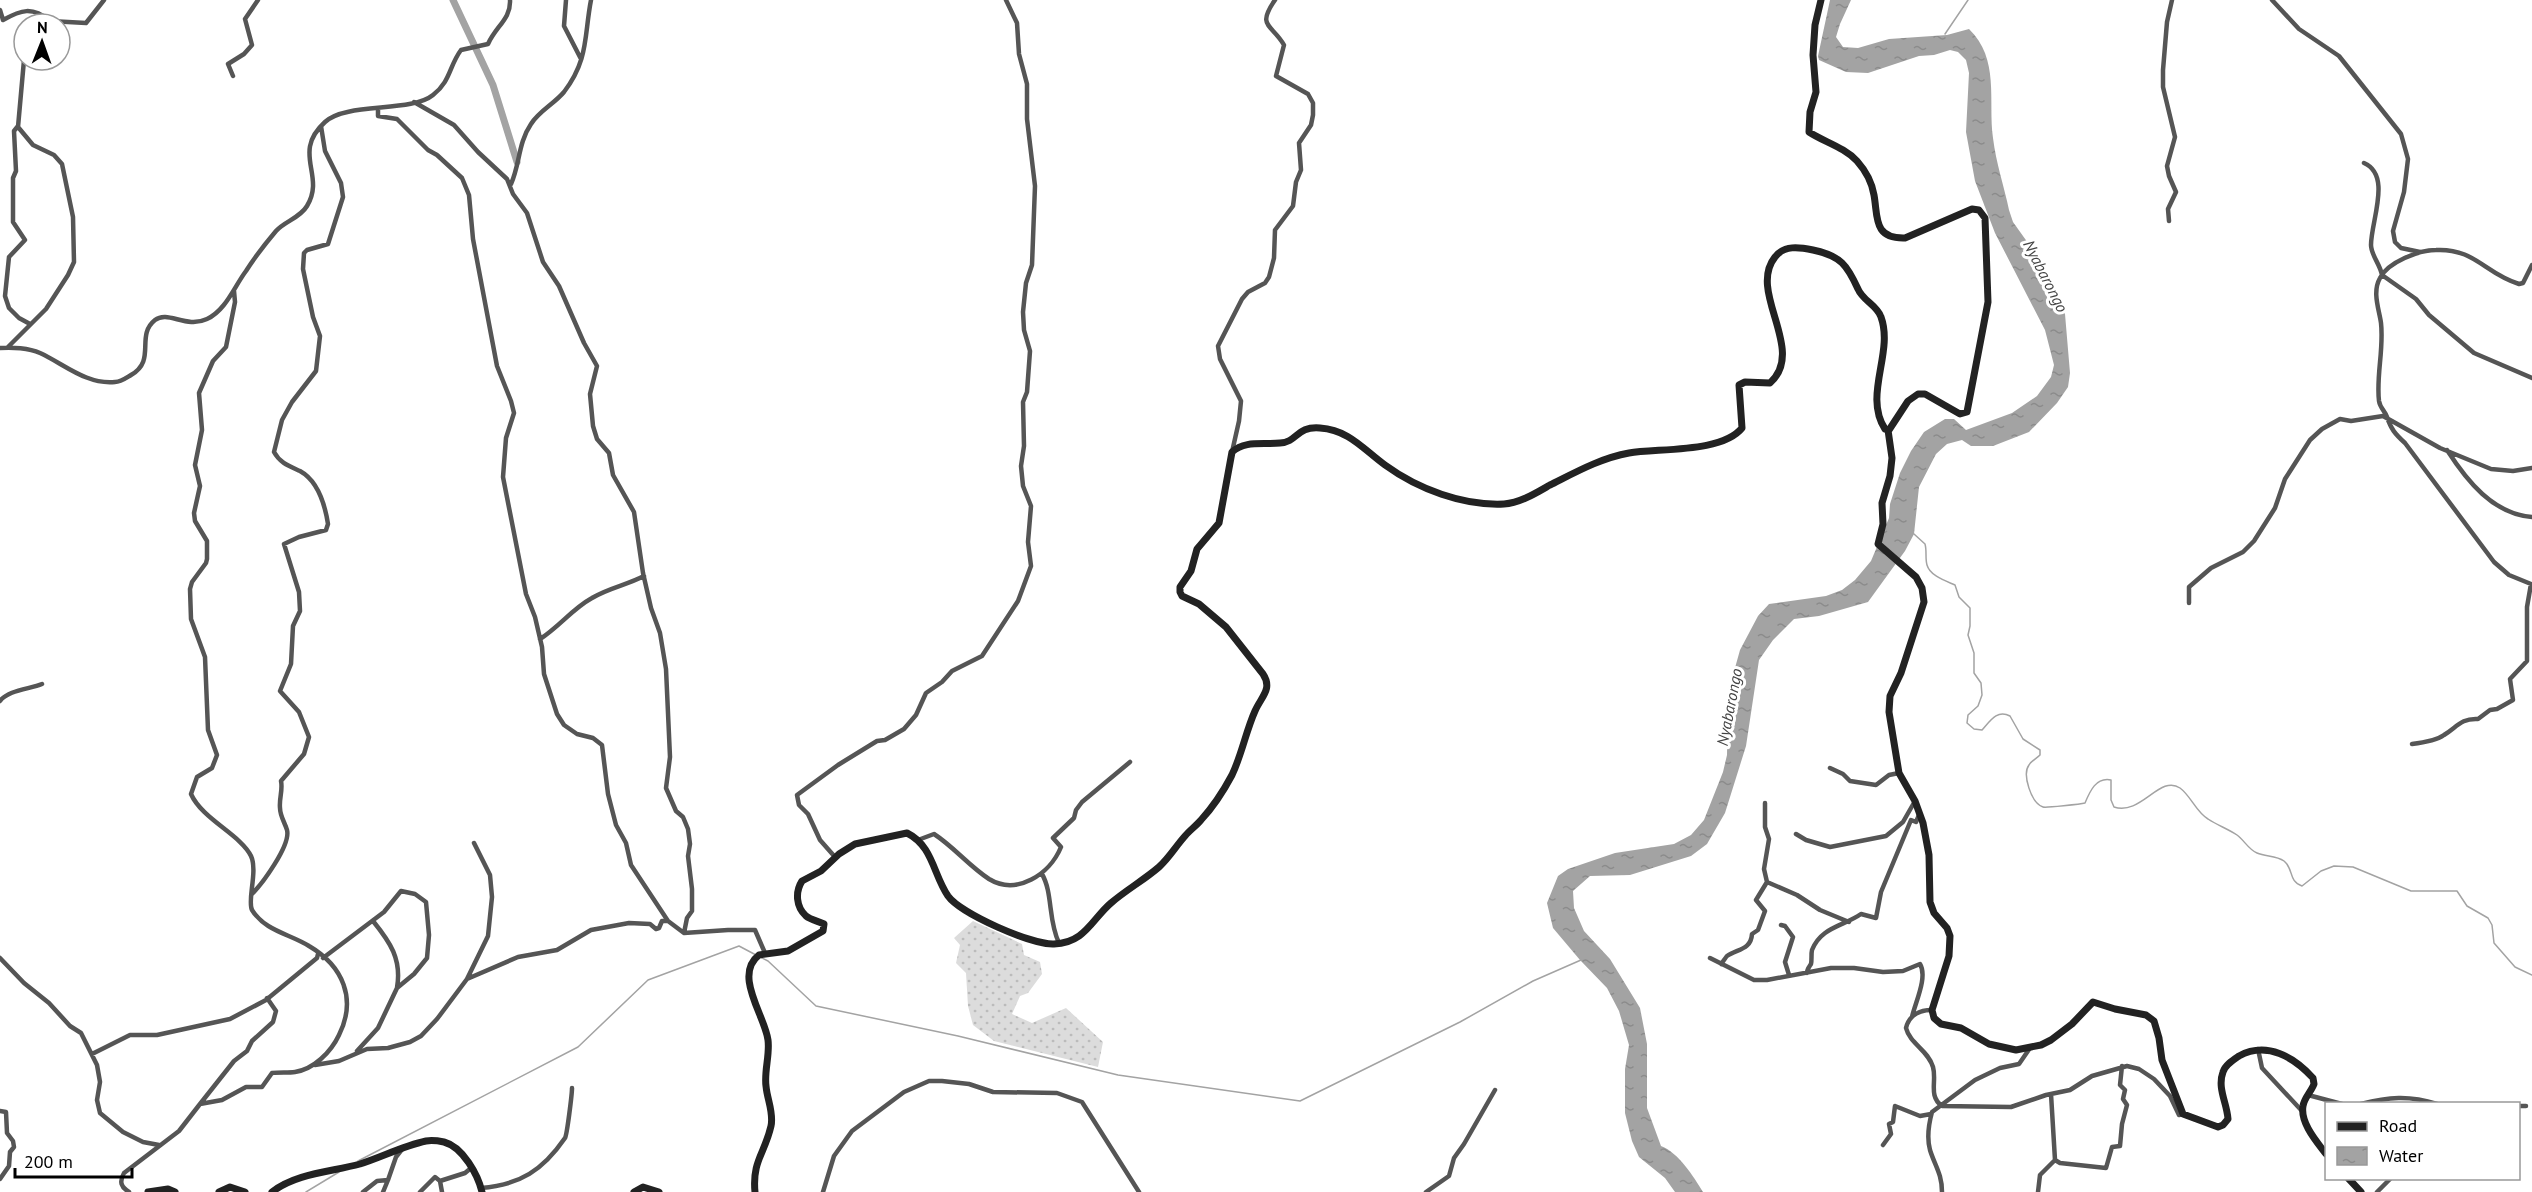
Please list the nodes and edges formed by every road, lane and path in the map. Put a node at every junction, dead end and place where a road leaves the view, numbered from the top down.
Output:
1 (104, 0) edge
2 (258, 0) edge
3 (510, 0) edge
4 (566, 0) edge
5 (591, 0) edge
6 (1006, 0) edge
7 (1275, 0) edge
8 (1821, 0) edge
9 (2172, 0) edge
10 (2272, 0) edge
11 (0, 10) edge
12 (17, 12) edge
13 (18, 12) edge
14 (33, 12) edge
15 (34, 12) edge
16 (12, 15) edge
17 (12, 15) edge
18 (72, 22) edge
19 (0, 24) edge
20 (581, 59) junction
21 (23, 72) edge
22 (232, 76) dead end
23 (428, 99) junction
24 (414, 102) junction
25 (427, 108) junction
26 (378, 109) junction
27 (18, 126) junction
28 (321, 126) junction
29 (2364, 163) dead end
30 (511, 184) junction
31 (2169, 221) dead end
32 (2423, 252) junction
33 (2532, 265) edge
34 (2382, 275) junction
35 (234, 291) junction
36 (30, 324) junction
37 (0, 348) edge
38 (7, 348) junction
39 (2532, 378) edge
40 (2387, 417) junction
41 (1888, 430) junction
42 (2447, 450) junction
43 (1232, 452) junction
44 (2532, 468) edge
45 (2532, 517) edge
46 (644, 576) junction
47 (2189, 603) dead end
48 (540, 639) junction
49 (42, 684) dead end
50 (0, 701) edge
51 (2412, 744) dead end
52 (1130, 762) dead end
53 (1830, 768) dead end
54 (1899, 773) junction
55 (1915, 801) junction
56 (1765, 803) dead end
57 (1921, 814) junction
58 (1796, 834) dead end
59 (918, 840) junction
60 (474, 843) dead end
61 (835, 857) junction
62 (1042, 874) junction
63 (1767, 882) junction
64 (252, 894) junction
65 (373, 921) junction
66 (668, 921) junction
67 (1849, 922) junction
68 (1781, 925) dead end
69 (684, 933) junction
70 (1059, 943) junction
71 (765, 953) junction
72 (321, 956) junction
73 (0, 958) edge
74 (1710, 958) dead end
75 (1721, 964) junction
76 (1807, 973) junction
77 (1789, 975) junction
78 (467, 979) junction
79 (397, 988) junction
80 (267, 998) junction
81 (1932, 1010) junction
82 (1912, 1017) junction
83 (2030, 1048) junction
84 (2258, 1049) junction
85 (92, 1053) junction
86 (352, 1054) junction
87 (312, 1066) junction
88 (2122, 1066) junction
89 (572, 1088) dead end
90 (1495, 1090) dead end
91 (2051, 1094) junction
92 (2308, 1095) junction
93 (2334, 1102) edge
94 (2369, 1102) edge
95 (2430, 1102) edge
96 (200, 1104) junction
97 (1940, 1105) junction
98 (2520, 1106) edge
99 (2526, 1106) dead end
100 (0, 1111) edge
101 (2302, 1111) junction
102 (1931, 1114) junction
103 (2183, 1114) junction
104 (2323, 1143) edge
105 (1883, 1144) dead end
106 (159, 1145) junction
107 (403, 1148) junction
108 (2055, 1160) junction
109 (471, 1168) junction
110 (0, 1179) edge
111 (388, 1180) junction
112 (2349, 1180) edge
113 (2390, 1180) edge
114 (441, 1181) junction
115 (482, 1190) edge
116 (646, 1190) edge
117 (129, 1192) edge
118 (148, 1192) edge
119 (175, 1192) edge
120 (219, 1192) edge
121 (245, 1192) edge
122 (272, 1192) edge
123 (363, 1192) edge
124 (383, 1192) edge
125 (420, 1192) edge
126 (442, 1192) edge
127 (634, 1192) edge
128 (659, 1192) edge
129 (755, 1192) edge
130 (823, 1192) edge
131 (1139, 1192) edge
132 (1426, 1192) edge
133 (1942, 1192) edge
134 (2038, 1192) edge
135 (2361, 1192) edge
136 (2377, 1192) edge

1 - 18 street
2 - 22 street
3 - 23 street
4 - 20 street
5 - 20 street
6 - 61 street
7 - 43 street
8 - 41 main road
9 - 31 street
10 - 32 street
11 - 16 street
12 - 15 street
13 - 14 street
17 - 19 street
20 - 30 street
21 - 27 street
23 - 24 street
23 - 25 street
24 - 25 street
24 - 26 street
25 - 30 street
26 - 28 street
26 - 48 street
27 - 36 street
27 - 36 street
28 - 35 street
28 - 64 street
29 - 34 street
30 - 46 street
32 - 33 street
32 - 34 street
34 - 39 street
34 - 40 street
35 - 38 street
35 - 64 street
36 - 38 street
37 - 38 street
40 - 42 street
40 - 47 street
40 - 51 street
41 - 43 main road
41 - 54 main road
42 - 44 street
42 - 45 street
43 - 70 main road
46 - 48 street
46 - 69 street
48 - 66 street
49 - 50 street
52 - 62 street
53 - 54 street
54 - 55 main road
55 - 57 main road
55 - 58 street
56 - 63 street
57 - 67 street
57 - 81 main road
59 - 61 main road
59 - 62 street
59 - 70 main road
60 - 78 street
61 - 71 main road
62 - 70 street
63 - 67 street
63 - 75 street
64 - 72 street
65 - 72 street
65 - 79 street
65 - 79 street
66 - 69 street
66 - 78 street
67 - 76 street
68 - 77 street
69 - 71 street
71 - 129 main road
72 - 80 street
72 - 87 street
73 - 85 street
74 - 75 street
75 - 77 street
76 - 77 street
76 - 82 street
78 - 86 street
79 - 86 street
80 - 85 street
80 - 96 street
81 - 82 street
81 - 83 main road
82 - 97 street
83 - 97 street
83 - 103 main road
84 - 92 main road
84 - 101 street
84 - 103 main road
85 - 106 street
86 - 87 street
87 - 96 street
88 - 91 street
88 - 103 street
88 - 108 street
89 - 115 street
90 - 132 street
91 - 97 street
91 - 108 street
92 - 93 street
92 - 101 main road
94 - 95 street
96 - 106 street
97 - 102 street
98 - 99 street
100 - 110 street
101 - 104 main road
102 - 105 street
102 - 133 street
106 - 117 street
107 - 109 main road
107 - 111 street
107 - 122 main road
108 - 134 street
109 - 114 street
109 - 115 main road
111 - 123 street
111 - 124 street
112 - 135 main road
113 - 136 street
114 - 125 street
114 - 126 street
116 - 127 main road
116 - 128 main road
118 - 119 main road
120 - 121 main road
130 - 131 street

